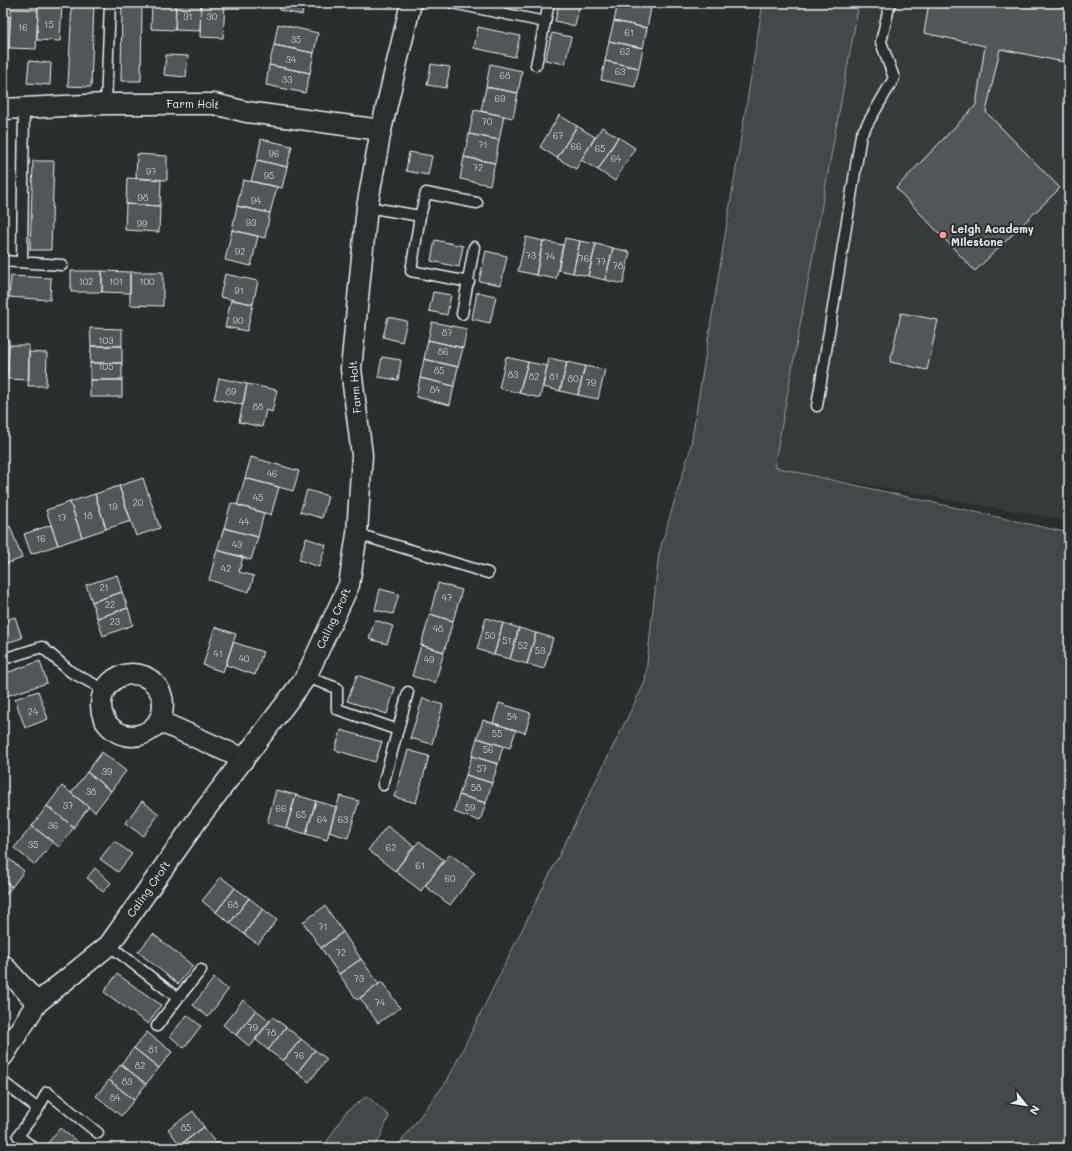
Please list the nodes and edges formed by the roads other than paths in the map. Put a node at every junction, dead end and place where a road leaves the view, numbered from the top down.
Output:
1 (110, 3) edge
2 (411, 3) edge
3 (452, 3) edge
4 (549, 3) edge
5 (890, 3) edge
6 (467, 5) edge
7 (545, 22) junction
8 (536, 65) dead end
9 (106, 104) junction
10 (24, 108) junction
11 (3, 109) edge
12 (381, 130) junction
13 (477, 203) dead end
14 (367, 207) junction
15 (420, 216) junction
16 (474, 247) dead end
17 (3, 261) edge
18 (22, 262) junction
19 (62, 265) dead end
20 (469, 282) junction
21 (462, 314) dead end
22 (817, 406) dead end
23 (362, 455) joint
24 (357, 534) junction
25 (488, 573) dead end
26 (3, 659) edge
27 (306, 677) junction
28 (105, 690) junction
29 (408, 692) dead end
30 (159, 721) junction
31 (398, 730) junction
32 (244, 759) junction
33 (383, 785) dead end
34 (109, 945) junction
35 (3, 965) edge
36 (201, 970) dead end
37 (178, 998) junction
38 (37, 1003) junction
39 (158, 1026) dead end
40 (3, 1056) edge
41 (3, 1082) edge
42 (38, 1109) junction
43 (98, 1133) dead end
44 (34, 1148) edge

1 - 9 lane
2 - 12 street, Farm Holt
3 - 6 lane
4 - 7 lane
5 - 22 lane
6 - 7 lane
7 - 8 lane
9 - 10 street, Farm Holt
9 - 12 street, Farm Holt
10 - 11 street, Farm Holt
10 - 18 lane
12 - 14 street, Farm Holt
13 - 15 lane
14 - 15 lane
14 - 23 street, Farm Holt
15 - 20 lane
16 - 20 lane
17 - 18 lane
18 - 19 lane
20 - 21 lane
23 - 24 street, Caling Croft
24 - 25 lane
24 - 27 street, Caling Croft
26 - 28 lane
27 - 31 lane
27 - 32 street, Caling Croft
28 - 30 street
28 - 30 street
29 - 31 lane
30 - 32 street
31 - 33 lane
32 - 34 street, Caling Croft
34 - 37 lane
34 - 38 street, Caling Croft
35 - 38 street
36 - 37 lane
37 - 39 lane
38 - 40 street, Caling Croft
41 - 42 lane
42 - 43 lane
42 - 44 lane

